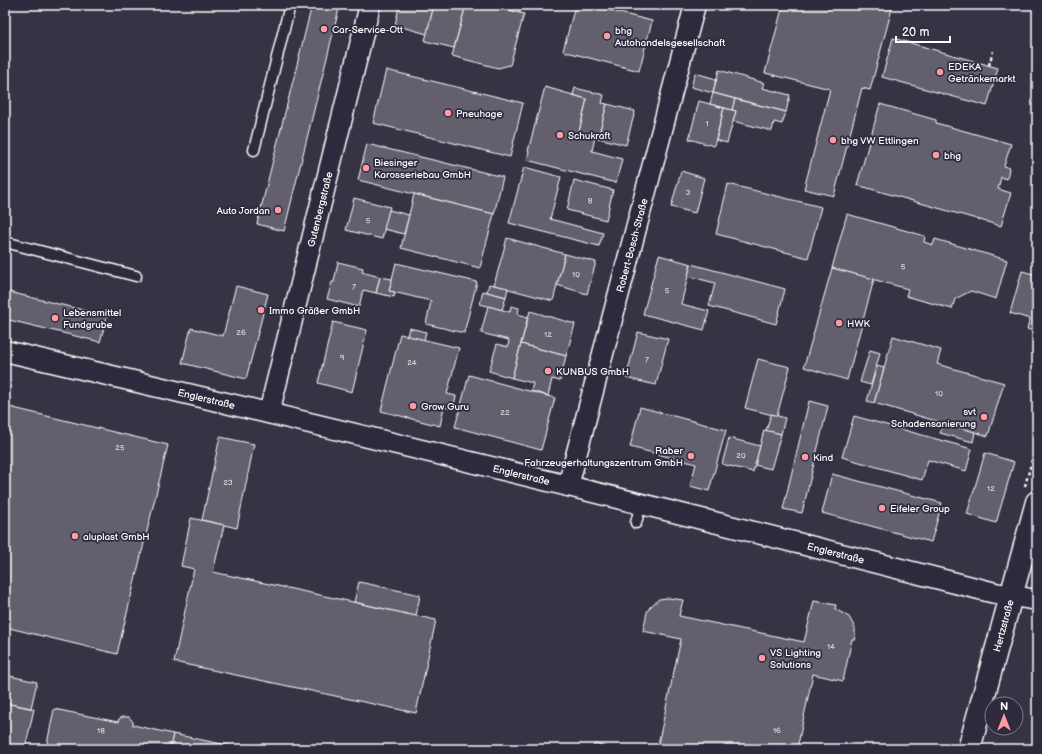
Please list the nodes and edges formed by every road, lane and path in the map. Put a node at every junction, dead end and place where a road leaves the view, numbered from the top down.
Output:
1 (290, 5) edge
2 (370, 5) edge
3 (695, 5) edge
4 (993, 51) dead end
5 (989, 65) dead end
6 (254, 150) dead end
7 (5, 242) edge
8 (136, 276) dead end
9 (5, 351) edge
10 (269, 413) junction
11 (568, 486) junction
12 (1037, 502) edge
13 (641, 503) junction
14 (636, 523) dead end
15 (1011, 594) junction
16 (1037, 600) edge
17 (970, 749) edge

1 - 6 lane
2 - 10 street, Gutenbergstraße
3 - 11 street, Robert-Bosch-Straße
4 - 5 path
7 - 8 lane
9 - 10 street, Englerstraße
10 - 11 street, Englerstraße
11 - 13 street, Englerstraße
12 - 15 street, Hertzstraße
13 - 14 lane
13 - 15 street, Englerstraße
15 - 16 street, Englerstraße
15 - 17 street, Hertzstraße

